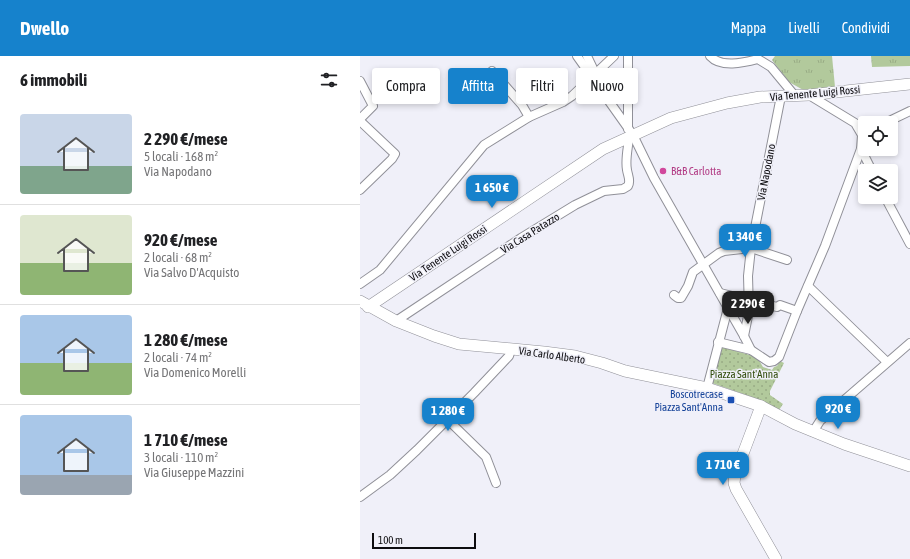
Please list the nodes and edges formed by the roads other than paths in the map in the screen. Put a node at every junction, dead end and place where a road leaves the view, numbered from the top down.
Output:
1 (577, 56) edge
2 (587, 56) edge
3 (614, 56) edge
4 (628, 56) edge
5 (710, 56) edge
6 (587, 68) edge
7 (591, 68) edge
8 (602, 68) edge
9 (360, 81) edge
10 (910, 84) edge
11 (508, 89) edge
12 (576, 92) edge
13 (809, 95) junction
14 (782, 96) junction
15 (795, 96) junction
16 (611, 104) edge
17 (910, 111) edge
18 (529, 117) junction
19 (898, 117) edge
20 (360, 120) edge
21 (858, 127) edge
22 (630, 134) junction
23 (858, 156) edge
24 (360, 190) edge
25 (888, 204) edge
26 (910, 244) edge
27 (751, 248) junction
28 (787, 260) dead end
29 (702, 264) junction
30 (360, 284) edge
31 (808, 286) junction
32 (720, 293) junction
33 (674, 295) dead end
34 (749, 300) junction
35 (364, 304) edge
36 (728, 308) junction
37 (797, 311) junction
38 (396, 321) junction
39 (744, 336) junction
40 (718, 342) junction
41 (910, 342) edge
42 (511, 350) junction
43 (750, 350) junction
44 (887, 362) junction
45 (707, 388) junction
46 (761, 406) junction
47 (447, 419) junction
48 (813, 432) junction
49 (910, 466) edge
50 (496, 483) dead end
51 (360, 497) edge
52 (776, 559) edge

1 - 6 street
2 - 7 street
3 - 8 street
4 - 22 street
5 - 15 street
9 - 20 street
10 - 13 street, Via Tenente Luigi Rossi
11 - 18 street
12 - 18 street
13 - 15 street, Via Tenente Luigi Rossi
13 - 21 street
14 - 15 street, Via Tenente Luigi Rossi
14 - 22 street, Via Tenente Luigi Rossi
14 - 27 street, Via Napodano
16 - 22 street
17 - 19 street
18 - 30 street
20 - 24 street
22 - 29 street
22 - 35 street, Via Tenente Luigi Rossi
22 - 38 street, Via Casa Patazzo
23 - 31 street
25 - 26 street
27 - 28 street
27 - 29 street
27 - 34 street, Via Napodano
29 - 32 street
29 - 33 street
31 - 37 street
31 - 44 street
32 - 34 street
32 - 36 street
34 - 37 street
34 - 39 street, Via Napodano
35 - 38 street, Via Carlo Alberto
36 - 39 street
36 - 40 street
37 - 43 street
38 - 42 street, Via Carlo Alberto
39 - 43 street
40 - 43 street
40 - 45 street
41 - 44 street
42 - 45 street, Via Carlo Alberto
42 - 47 street
44 - 48 street
45 - 46 street, Via Carlo Alberto
46 - 48 street, Via Carlo Alberto
46 - 52 street
47 - 50 street
47 - 51 street
48 - 49 street, Via Carlo Alberto

